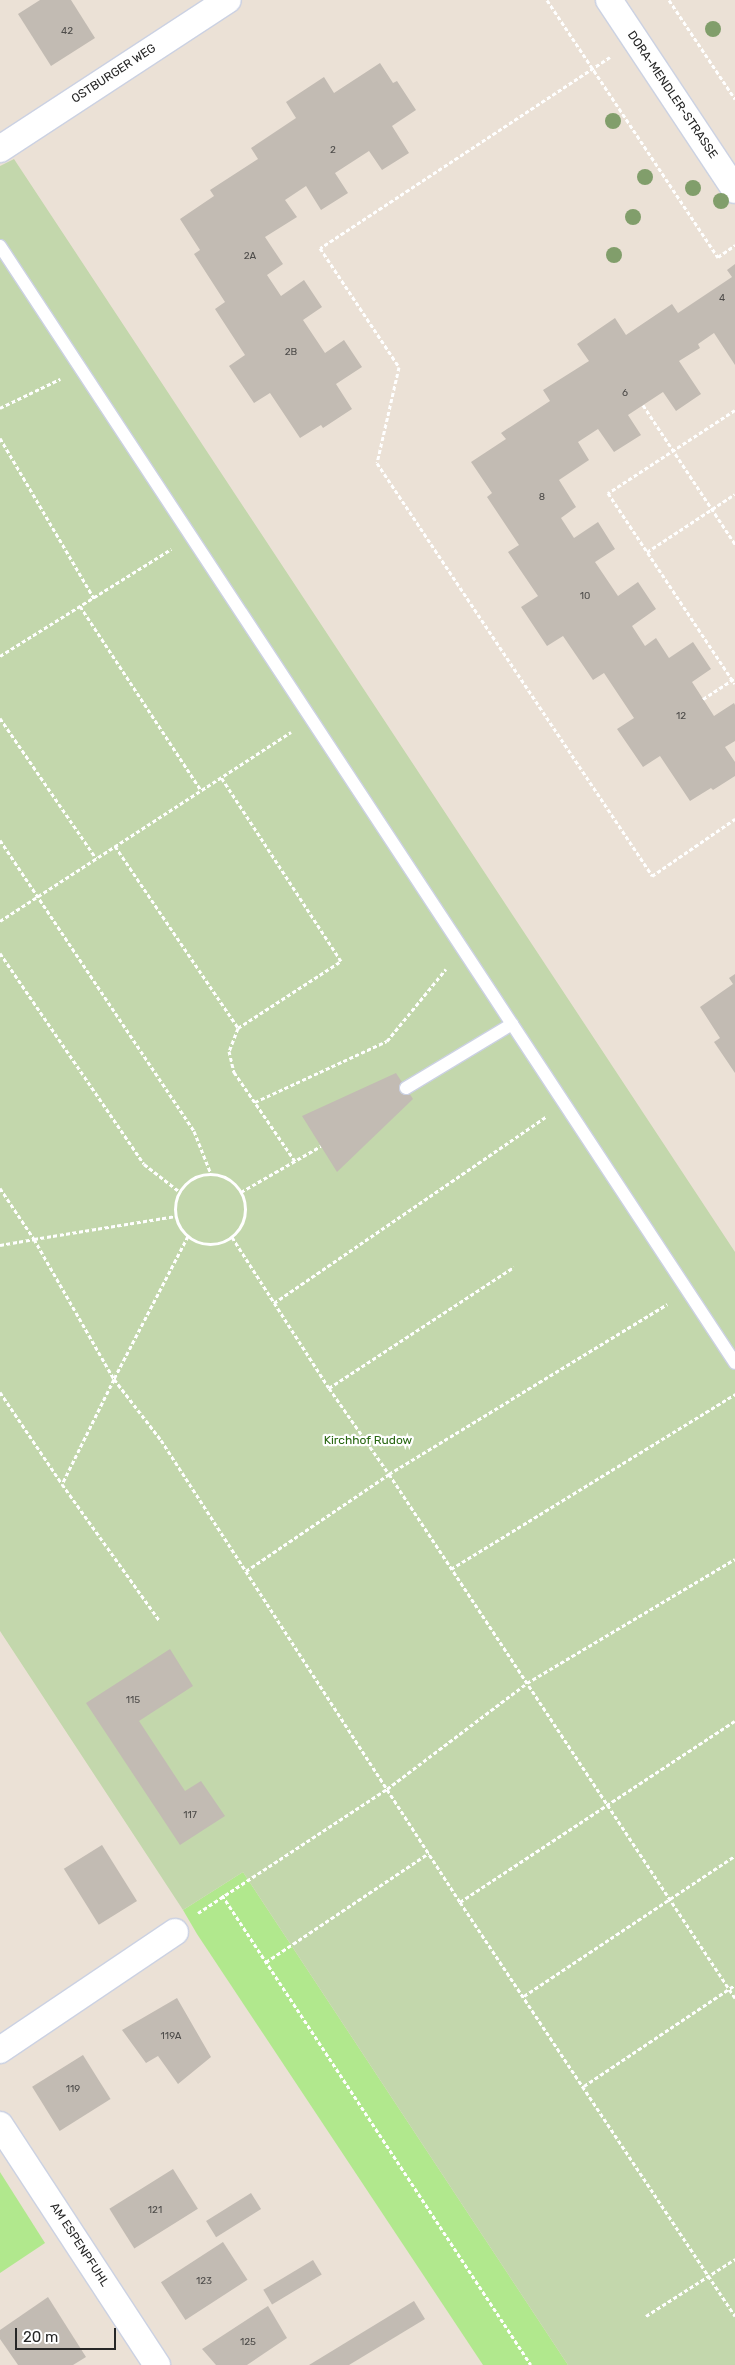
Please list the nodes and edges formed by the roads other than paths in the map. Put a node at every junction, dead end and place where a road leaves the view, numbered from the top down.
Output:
1 (228, 0) edge
2 (610, 0) edge
3 (0, 148) edge
4 (735, 190) edge
5 (0, 246) edge
6 (512, 1024) junction
7 (406, 1088) dead end
8 (735, 1363) edge
9 (175, 1932) dead end
10 (0, 2050) edge
11 (0, 2125) edge
12 (157, 2365) edge

1 - 3 street, OSTBURGER WEG
2 - 4 street, DORA-MENDLER-STRASSE
5 - 6 lane
6 - 7 lane
6 - 8 lane
9 - 10 street
11 - 12 street, AM ESPENPFUHL

